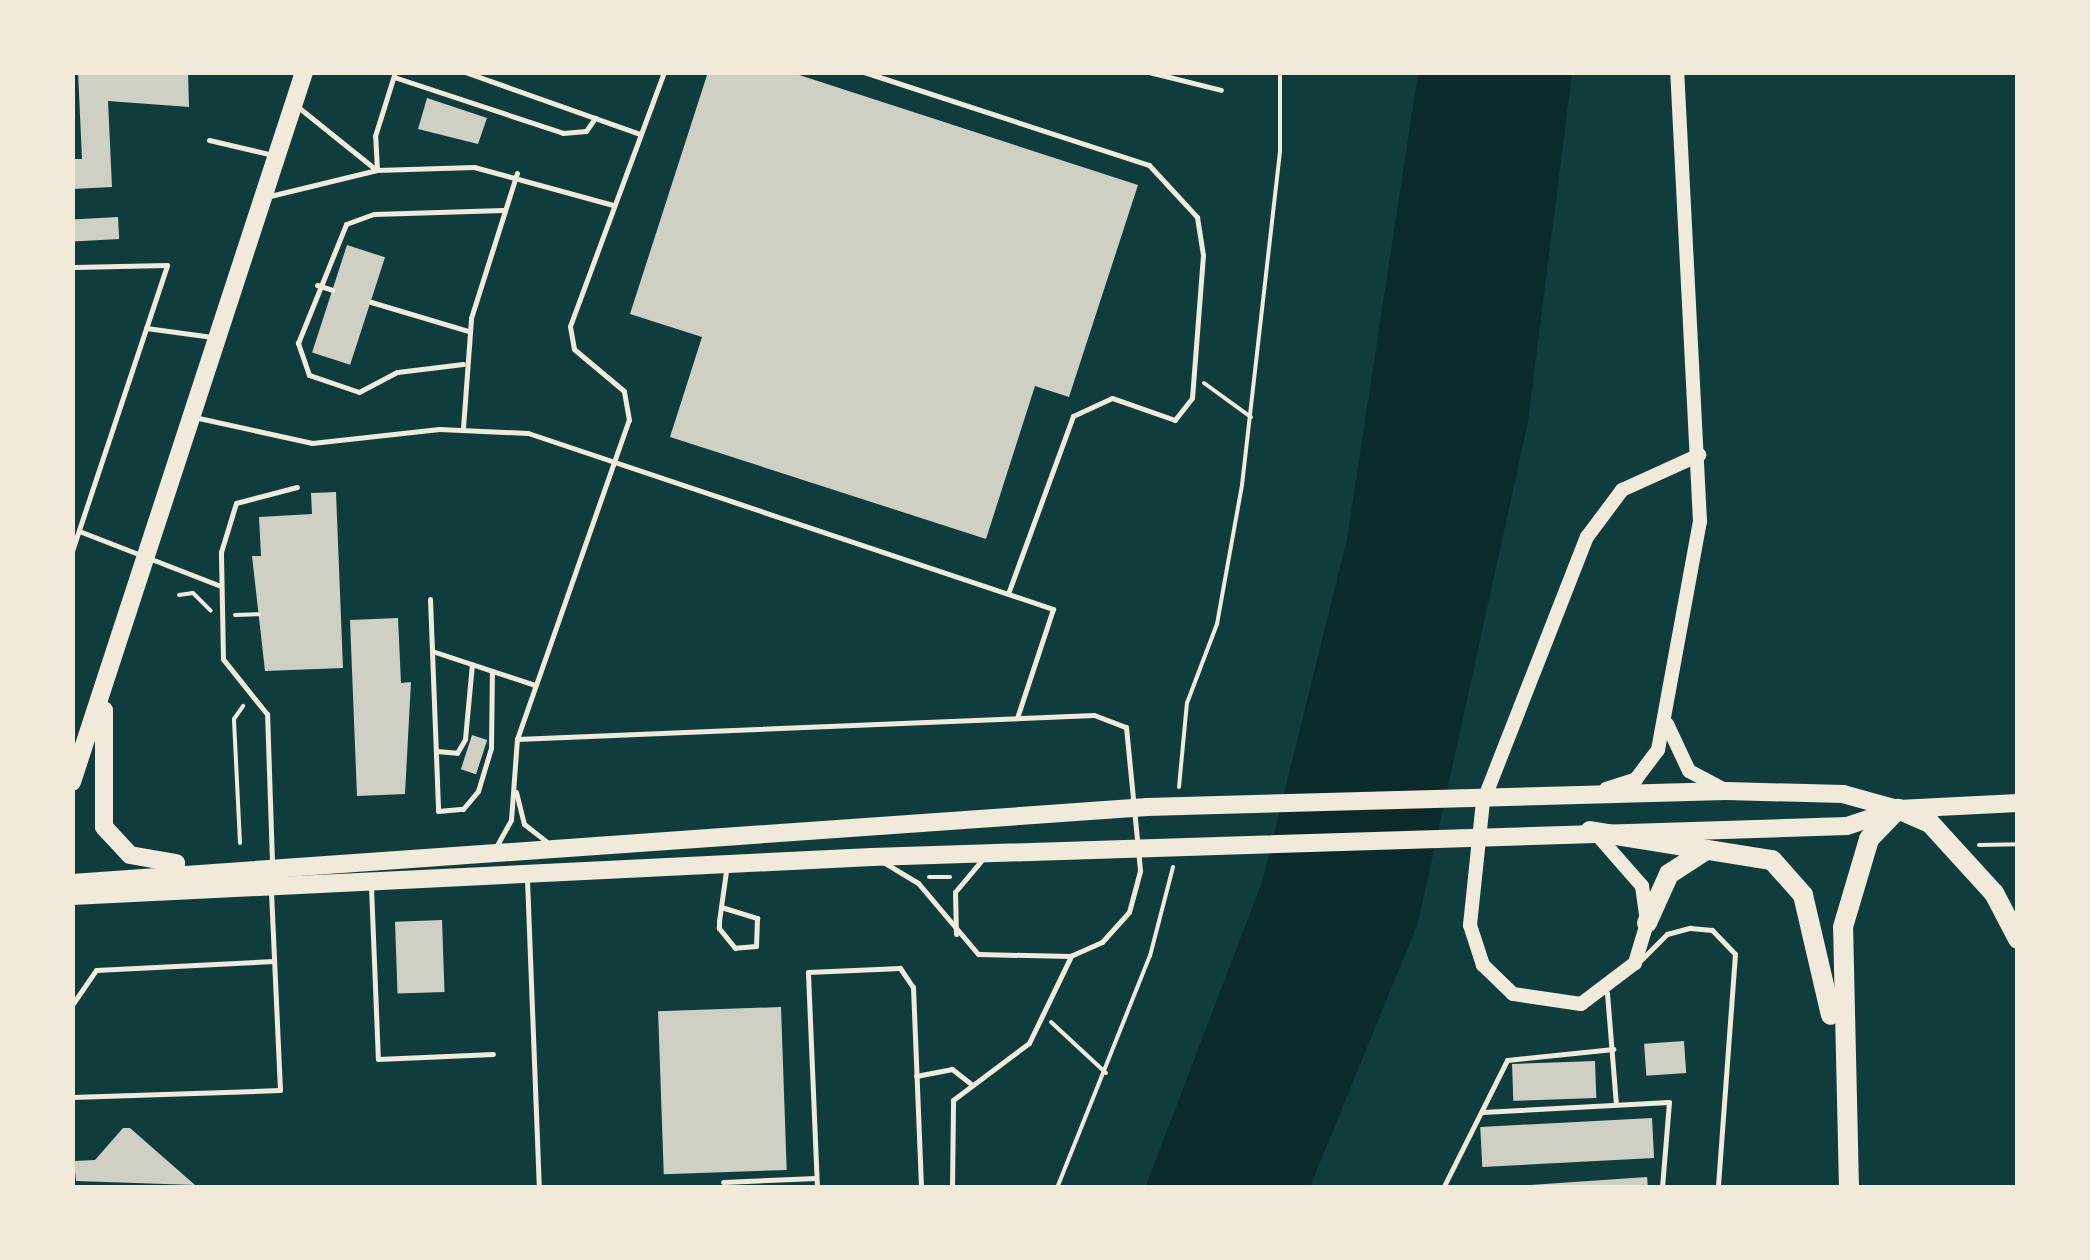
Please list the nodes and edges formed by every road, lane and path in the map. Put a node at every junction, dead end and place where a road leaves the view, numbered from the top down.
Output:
1 (304, 72) edge
2 (465, 72) edge
3 (664, 72) edge
4 (864, 72) edge
5 (1149, 72) edge
6 (1280, 72) edge
7 (1677, 72) edge
8 (394, 75) edge
9 (1221, 90) dead end
10 (294, 103) junction
11 (595, 118) junction
12 (640, 134) junction
13 (208, 140) dead end
14 (276, 156) junction
15 (377, 170) junction
16 (517, 173) junction
17 (263, 198) junction
18 (613, 205) junction
19 (503, 210) junction
20 (74, 267) edge
21 (317, 285) junction
22 (332, 290) dead end
23 (371, 302) dead end
24 (146, 328) junction
25 (468, 331) junction
26 (217, 338) junction
27 (463, 364) junction
28 (1194, 379) junction
29 (191, 416) junction
30 (1250, 417) junction
31 (462, 428) junction
32 (1699, 455) junction
33 (615, 463) junction
34 (297, 488) dead end
35 (79, 531) junction
36 (72, 550) edge
37 (146, 557) junction
38 (221, 586) junction
39 (1008, 594) junction
40 (430, 599) dead end
41 (432, 650) junction
42 (472, 664) junction
43 (110, 665) junction
44 (492, 670) junction
45 (535, 686) junction
46 (252, 694) junction
47 (1667, 698) junction
48 (1017, 718) junction
49 (516, 738) junction
50 (436, 750) junction
51 (514, 779) junction
52 (72, 782) edge
53 (1726, 790) junction
54 (1595, 791) junction
55 (1178, 792) dead end
56 (2018, 803) edge
57 (1898, 809) junction
58 (1583, 831) junction
59 (240, 844) dead end
60 (2018, 844) edge
61 (1974, 845) dead end
62 (564, 848) junction
63 (1713, 848) junction
64 (482, 853) junction
65 (991, 854) junction
66 (872, 857) junction
67 (272, 864) junction
68 (221, 866) junction
69 (726, 868) junction
70 (950, 876) dead end
71 (925, 878) dead end
72 (528, 879) junction
73 (72, 883) edge
74 (371, 886) junction
75 (271, 890) junction
76 (72, 896) edge
77 (721, 907) junction
78 (1160, 920) dead end
79 (1647, 922) junction
80 (957, 938) junction
81 (2018, 939) edge
82 (1071, 956) junction
83 (274, 962) junction
84 (1627, 974) junction
85 (1606, 993) junction
86 (72, 1005) edge
87 (1048, 1020) junction
88 (1613, 1049) junction
89 (493, 1054) dead end
90 (1106, 1073) junction
91 (916, 1076) junction
92 (970, 1083) junction
93 (1844, 1086) junction
94 (72, 1098) edge
95 (1616, 1104) junction
96 (1482, 1112) junction
97 (816, 1178) junction
98 (723, 1182) dead end
99 (538, 1188) edge
100 (817, 1188) edge
101 (920, 1188) edge
102 (952, 1188) edge
103 (1057, 1188) edge
104 (1443, 1188) edge
105 (1662, 1188) edge
106 (1718, 1188) edge
107 (1849, 1188) edge

1 - 10 main road
2 - 11 lane
3 - 12 lane
4 - 28 lane
5 - 9 lane
6 - 30 path
7 - 32 street
8 - 11 lane
8 - 15 lane
10 - 14 main road
10 - 15 lane
11 - 12 lane
12 - 18 lane
13 - 14 lane
14 - 17 main road
15 - 16 lane
15 - 17 lane
16 - 18 lane
16 - 19 lane
17 - 26 main road
18 - 33 lane
19 - 21 lane
19 - 25 lane
20 - 24 lane
21 - 22 lane
21 - 27 lane
23 - 25 lane
24 - 26 lane
24 - 35 lane
25 - 27 lane
26 - 29 main road
27 - 31 lane
28 - 30 path
28 - 39 lane
29 - 31 lane
29 - 37 main road
30 - 55 path
31 - 33 lane
32 - 47 street
32 - 85 street
33 - 39 lane
33 - 45 lane
34 - 38 lane
35 - 36 lane
35 - 37 lane
37 - 38 lane
37 - 43 main road
38 - 46 lane
39 - 48 lane
40 - 41 lane
41 - 42 lane
41 - 50 lane
42 - 44 lane
42 - 50 lane
43 - 52 main road
43 - 68 main road
44 - 45 lane
44 - 50 lane
45 - 49 lane
46 - 59 path
46 - 67 lane
47 - 53 street
47 - 54 street
48 - 49 lane
48 - 82 lane
49 - 51 lane
51 - 62 lane
51 - 64 lane
53 - 54 main road
53 - 57 main road
54 - 62 main road
56 - 57 main road
57 - 58 main road
57 - 81 highway
57 - 93 highway
58 - 63 highway
58 - 65 main road
58 - 79 street
60 - 61 path
62 - 64 main road
63 - 79 highway
63 - 93 highway
64 - 67 main road
65 - 66 main road
65 - 80 lane
66 - 69 main road
66 - 80 lane
67 - 68 main road
68 - 73 main road
69 - 72 main road
69 - 77 lane
70 - 71 path
72 - 74 main road
72 - 99 lane
74 - 75 main road
74 - 89 lane
75 - 76 main road
75 - 83 lane
77 - 77 lane
78 - 90 path
79 - 84 street
80 - 82 lane
82 - 87 lane
83 - 86 lane
83 - 94 lane
84 - 85 street
84 - 106 lane
85 - 88 lane
87 - 90 path
87 - 92 lane
88 - 95 lane
88 - 96 lane
90 - 103 path
91 - 92 lane
91 - 97 lane
91 - 101 lane
92 - 102 lane
93 - 107 highway
95 - 96 lane
95 - 105 lane
96 - 104 lane
97 - 98 lane
97 - 100 lane

